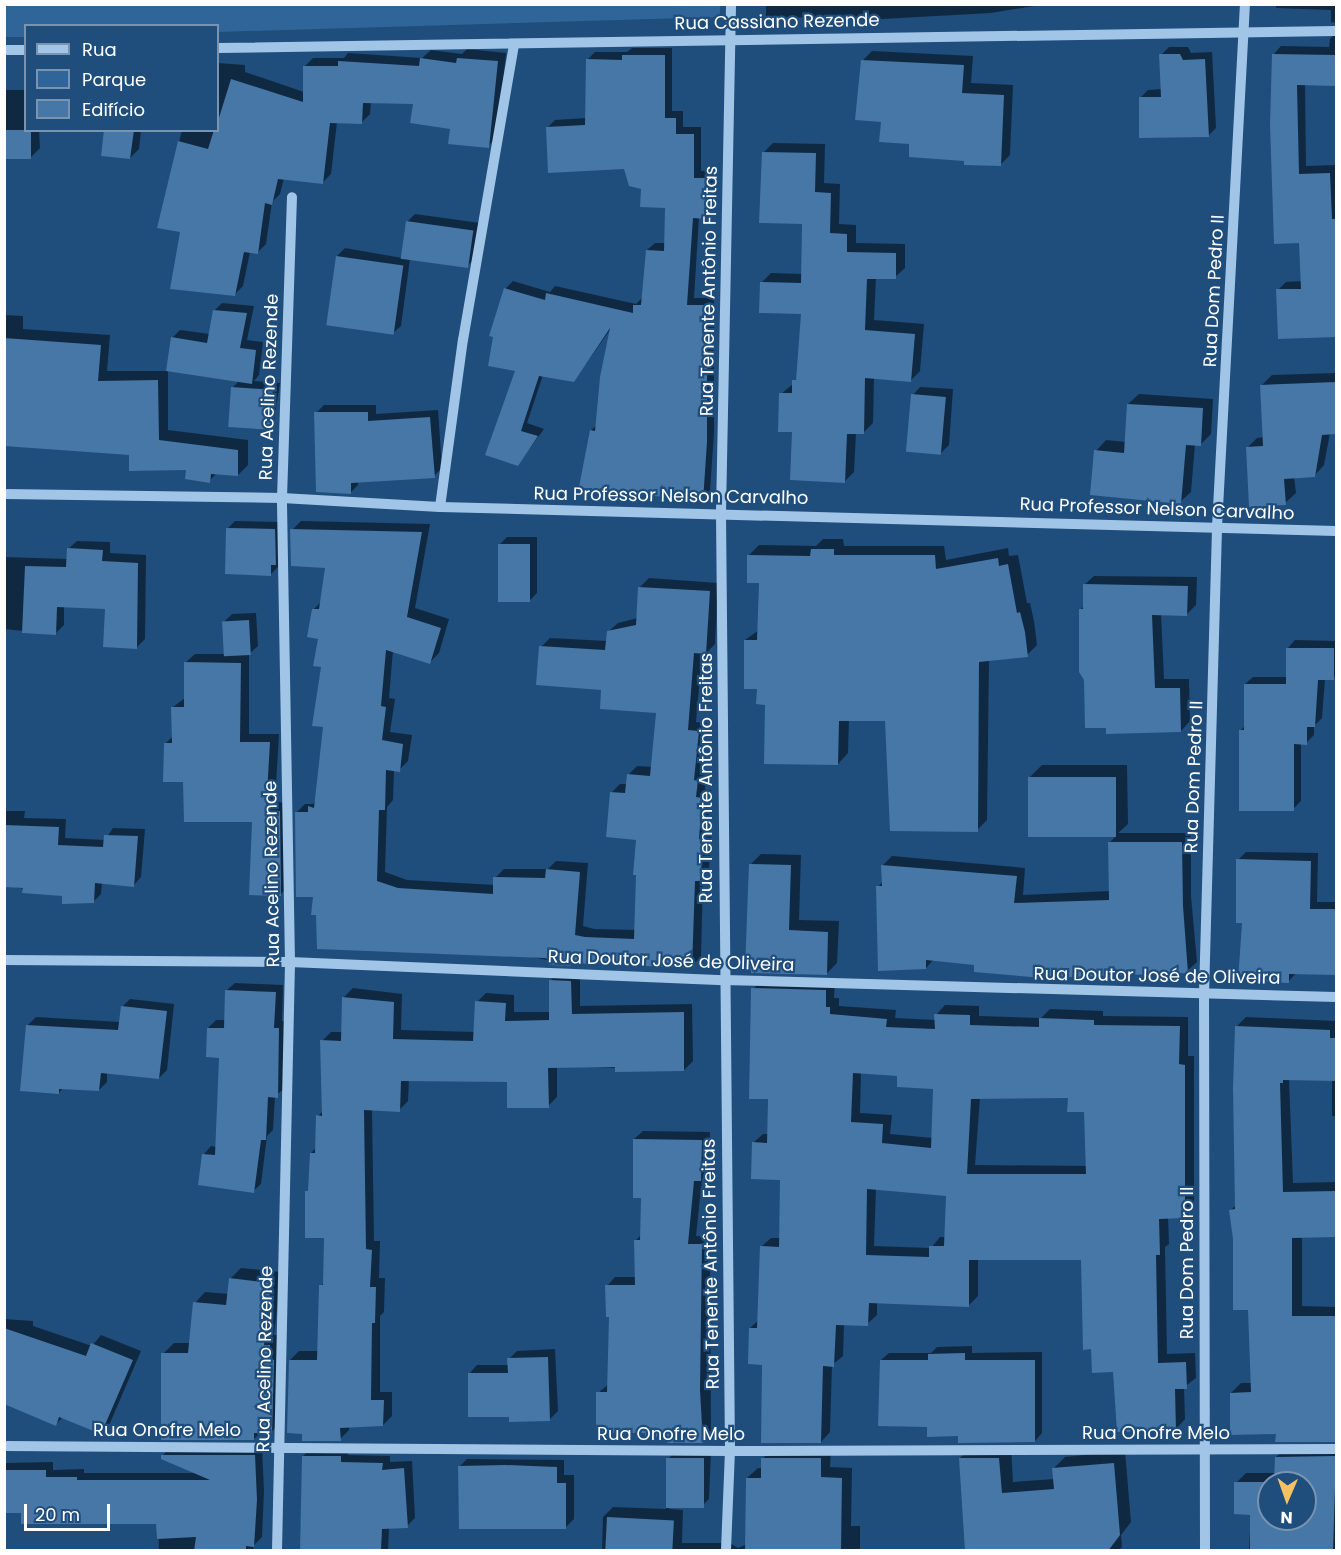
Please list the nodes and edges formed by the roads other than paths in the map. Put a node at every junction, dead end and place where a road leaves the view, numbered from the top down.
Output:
1 (731, 4) edge
2 (1245, 4) edge
3 (1336, 31) edge
4 (1244, 33) junction
5 (731, 39) junction
6 (514, 45) junction
7 (219, 48) edge
8 (4, 50) edge
9 (24, 50) edge
10 (292, 197) dead end
11 (4, 494) edge
12 (282, 498) junction
13 (440, 507) junction
14 (721, 513) junction
15 (1217, 527) junction
16 (1336, 531) edge
17 (4, 960) edge
18 (290, 962) junction
19 (724, 980) junction
20 (1204, 994) junction
21 (1336, 997) edge
22 (4, 1446) edge
23 (280, 1447) junction
24 (1203, 1449) junction
25 (1336, 1449) edge
26 (730, 1451) junction
27 (277, 1551) edge
28 (726, 1551) edge
29 (1205, 1551) edge

1 - 5 street, Rua Tenente Antônio Freitas
2 - 4 street, Rua Dom Pedro II
3 - 4 street, Rua Cassiano Rezende
4 - 5 street, Rua Cassiano Rezende
4 - 15 street, Rua Dom Pedro II
5 - 6 street, Rua Cassiano Rezende
5 - 14 street, Rua Tenente Antônio Freitas
6 - 7 street, Rua Cassiano Rezende
6 - 13 street
8 - 9 street
10 - 12 street, Rua Acelino Rezende
11 - 12 street, Rua Professor Nelson Carvalho
12 - 13 street, Rua Professor Nelson Carvalho
12 - 18 street, Rua Acelino Rezende
13 - 14 street, Rua Professor Nelson Carvalho
14 - 15 street, Rua Professor Nelson Carvalho
14 - 19 street, Rua Tenente Antônio Freitas
15 - 16 street, Rua Professor Nelson Carvalho
15 - 20 street, Rua Dom Pedro II
17 - 18 street, Rua Doutor José de Oliveira
18 - 19 street, Rua Doutor José de Oliveira
18 - 23 street, Rua Acelino Rezende
19 - 20 street, Rua Doutor José de Oliveira
19 - 26 street, Rua Tenente Antônio Freitas
20 - 21 street, Rua Doutor José de Oliveira
20 - 24 street, Rua Dom Pedro II
22 - 23 street, Rua Onofre Melo
23 - 26 street, Rua Onofre Melo
23 - 27 street, Rua Acelino Rezende
24 - 25 street, Rua Onofre Melo
24 - 26 street, Rua Onofre Melo
24 - 29 street, Rua Dom Pedro II
26 - 28 street, Rua Tenente Antônio Freitas

